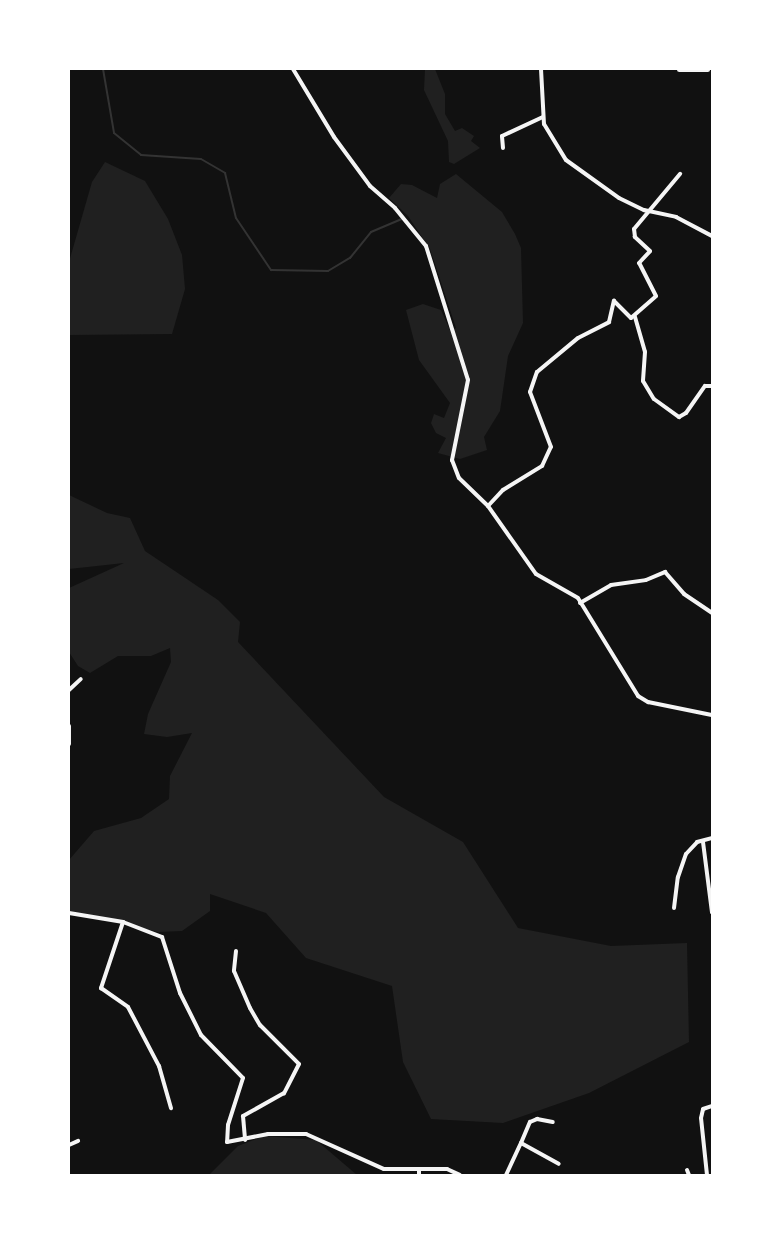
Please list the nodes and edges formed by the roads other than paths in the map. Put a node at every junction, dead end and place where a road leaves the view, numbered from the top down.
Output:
1 (293, 69) edge
2 (541, 69) edge
3 (679, 69) edge
4 (707, 69) edge
5 (543, 117) junction
6 (503, 148) dead end
7 (680, 174) dead end
8 (650, 212) junction
9 (712, 236) edge
10 (635, 317) junction
11 (712, 386) edge
12 (488, 506) junction
13 (580, 603) junction
14 (712, 612) edge
15 (81, 680) dead end
16 (69, 690) edge
17 (712, 715) edge
18 (69, 726) edge
19 (69, 744) edge
20 (712, 838) edge
21 (703, 842) junction
22 (674, 908) dead end
23 (712, 912) edge
24 (69, 913) edge
25 (123, 922) junction
26 (236, 951) dead end
27 (712, 1106) edge
28 (171, 1107) dead end
29 (553, 1122) dead end
30 (245, 1140) junction
31 (78, 1141) dead end
32 (521, 1143) junction
33 (69, 1145) edge
34 (559, 1164) dead end
35 (707, 1166) junction
36 (419, 1169) junction
37 (712, 1172) edge
38 (419, 1175) edge
39 (460, 1175) edge
40 (506, 1175) edge
41 (707, 1175) edge

1 - 12 street
2 - 5 street
3 - 4 main road
5 - 6 street
5 - 8 street
7 - 8 street
8 - 9 street
8 - 10 street
10 - 11 street
10 - 12 street
12 - 13 street
13 - 14 street
13 - 17 street
15 - 16 street
18 - 19 street
20 - 21 street
21 - 22 street
21 - 23 street
24 - 25 street
25 - 28 street
25 - 30 street
26 - 30 street
27 - 35 street
29 - 32 street
30 - 36 street
31 - 33 street
32 - 34 street
32 - 40 street
35 - 37 street
35 - 41 street
36 - 38 street
36 - 39 street

